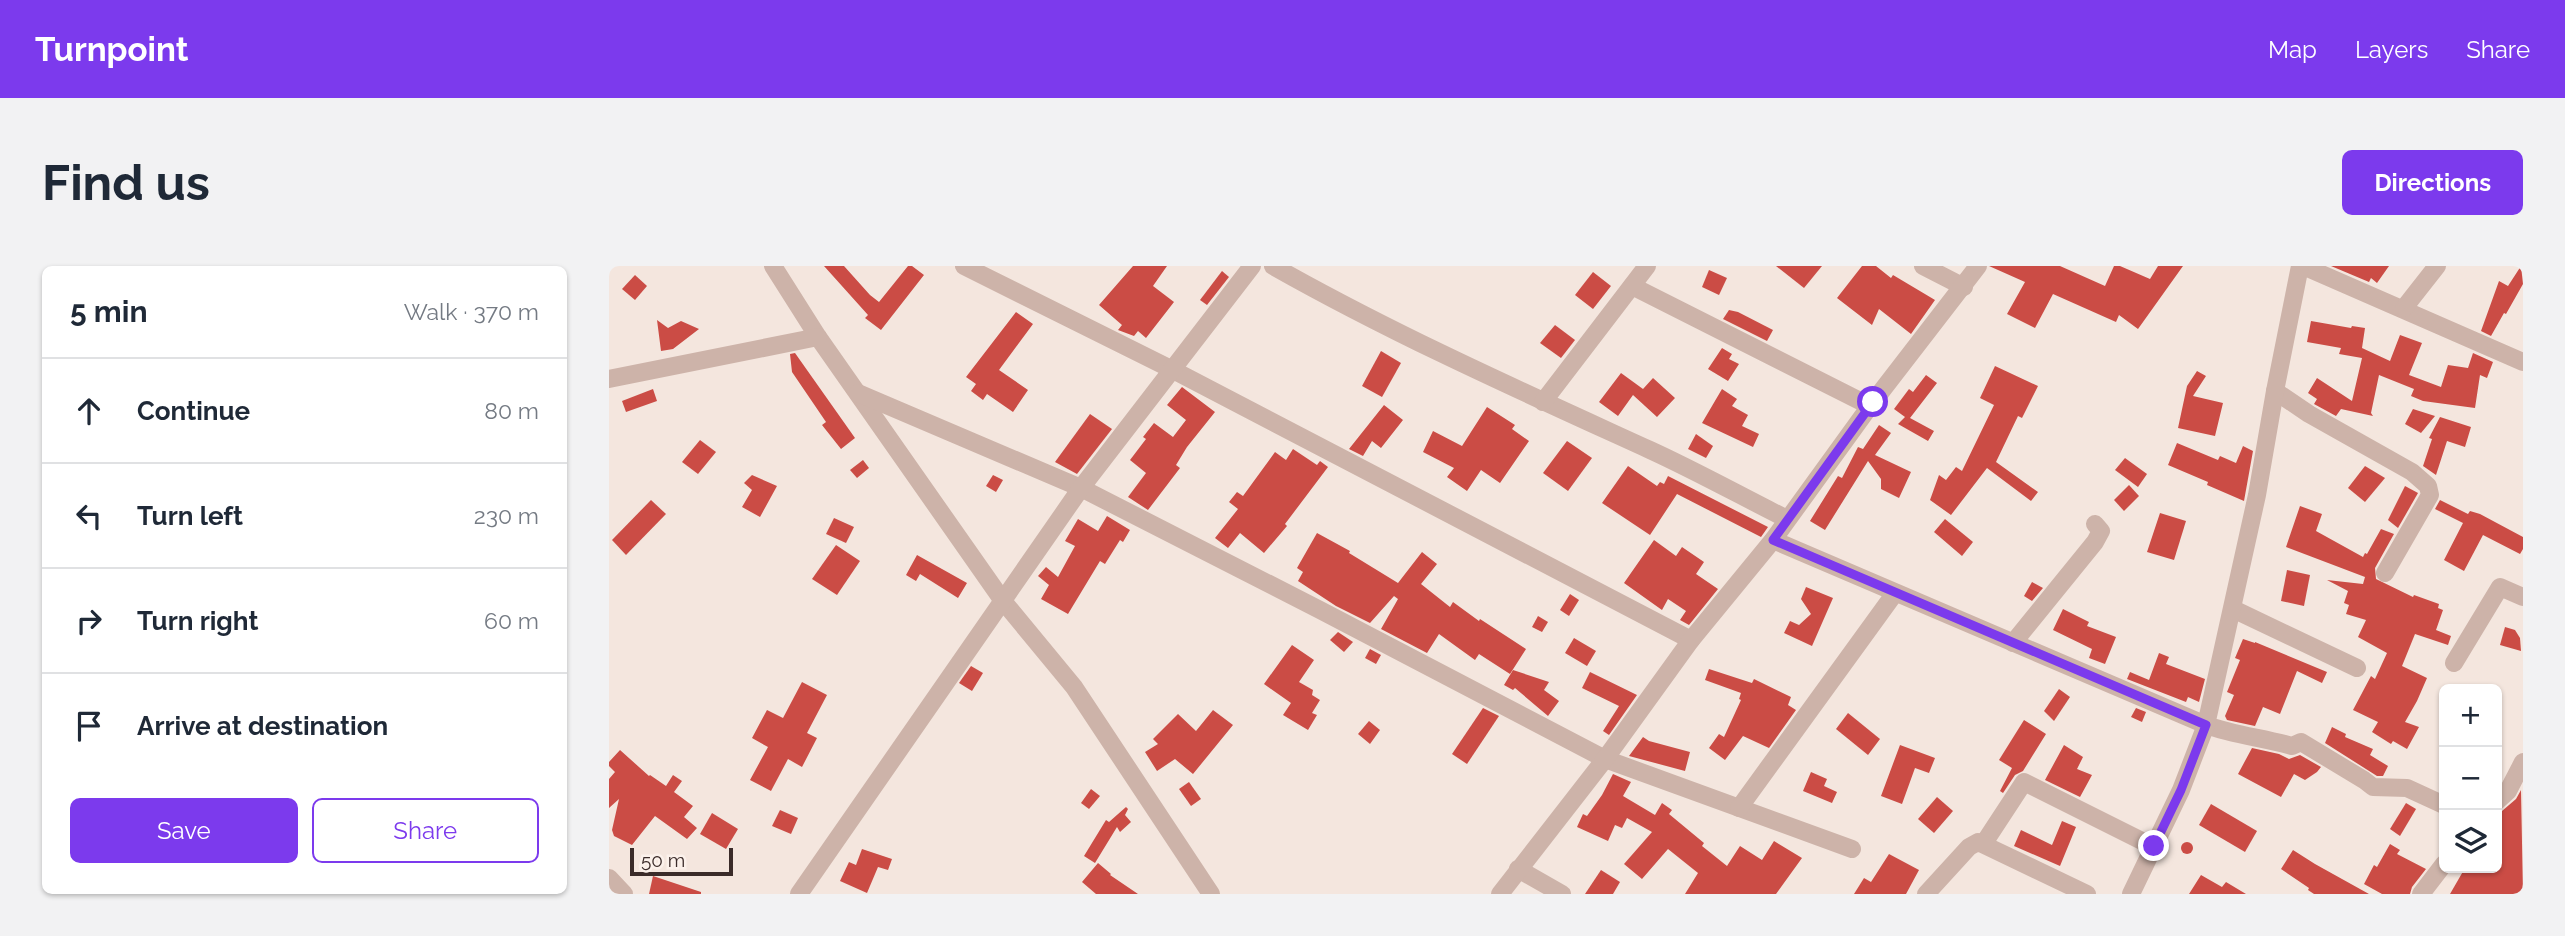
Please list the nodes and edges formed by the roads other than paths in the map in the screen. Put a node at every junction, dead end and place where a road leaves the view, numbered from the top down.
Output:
1 (773, 266) edge
2 (964, 266) edge
3 (1252, 266) edge
4 (1273, 266) edge
5 (1647, 266) edge
6 (1923, 266) edge
7 (1978, 266) edge
8 (2302, 266) edge
9 (2437, 266) edge
10 (1632, 285) junction
11 (1964, 287) junction
12 (2404, 308) junction
13 (818, 337) junction
14 (2523, 362) edge
15 (1173, 370) junction
16 (609, 379) edge
17 (2275, 391) junction
18 (858, 393) junction
19 (1543, 402) junction
20 (1870, 406) junction
21 (1081, 488) junction
22 (1787, 519) junction
23 (2095, 524) dead end
24 (1773, 540) junction
25 (2385, 573) dead end
26 (1895, 593) junction
27 (2523, 597) edge
28 (1003, 601) junction
29 (2234, 609) junction
30 (1691, 640) junction
31 (2013, 643) junction
32 (2454, 663) dead end
33 (2357, 668) dead end
34 (2206, 725) junction
35 (1605, 759) junction
36 (2523, 762) edge
37 (2502, 796) edge
38 (2439, 803) edge
39 (1739, 808) junction
40 (1984, 843) junction
41 (2154, 846) junction
42 (1852, 849) dead end
43 (1518, 869) junction
44 (2439, 871) edge
45 (609, 878) edge
46 (624, 894) edge
47 (799, 894) edge
48 (1211, 894) edge
49 (1500, 894) edge
50 (1562, 894) edge
51 (1926, 894) edge
52 (2087, 894) edge
53 (2131, 894) edge
54 (2421, 894) edge

1 - 13 street
2 - 15 street
3 - 15 street
4 - 19 street
5 - 10 street
6 - 11 street
7 - 11 street
8 - 12 street
8 - 17 street
9 - 12 street
10 - 19 street
10 - 20 street
11 - 20 street
12 - 14 street
13 - 16 street
13 - 18 street
15 - 21 street
15 - 30 street
17 - 25 street
17 - 29 street
18 - 21 street
18 - 28 street
19 - 22 street
20 - 22 street
21 - 28 street
21 - 35 street
22 - 24 street
23 - 31 street
24 - 26 street
24 - 30 street
26 - 31 street
26 - 39 street
27 - 32 street
28 - 47 street
28 - 48 street
29 - 33 street
29 - 34 street
30 - 35 street
31 - 34 street
34 - 38 street
34 - 41 street
35 - 39 street
35 - 43 street
36 - 37 street
39 - 42 street
40 - 41 street
40 - 51 street
40 - 52 street
41 - 53 street
43 - 49 street
43 - 50 street
44 - 54 street
45 - 46 street

